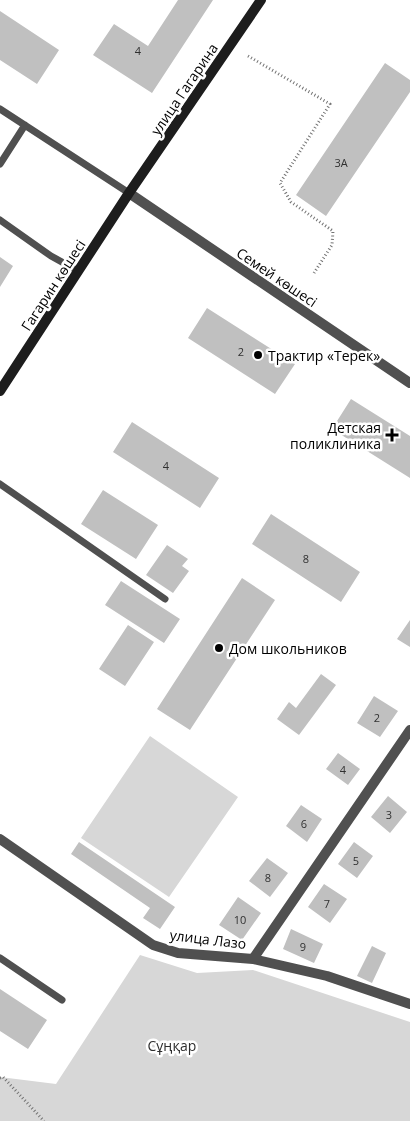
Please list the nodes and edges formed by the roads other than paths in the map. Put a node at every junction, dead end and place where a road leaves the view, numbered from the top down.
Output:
1 (261, 0) edge
2 (0, 109) edge
3 (25, 126) junction
4 (0, 164) edge
5 (129, 193) junction
6 (0, 220) edge
7 (78, 271) junction
8 (410, 383) edge
9 (0, 392) edge
10 (0, 484) edge
11 (165, 599) dead end
12 (410, 730) edge
13 (0, 839) edge
14 (0, 958) edge
15 (253, 959) junction
16 (62, 1000) dead end
17 (410, 1004) edge

1 - 5 street, улица Гагарина
2 - 3 lane
3 - 4 lane
3 - 5 lane
5 - 7 street, Гагарин көшесі
5 - 8 street, Семей көшесі
6 - 7 lane
7 - 9 street, Гагарин көшесі
10 - 11 lane
12 - 15 street
13 - 15 street, улица Лазо
14 - 16 lane
15 - 17 street, улица Лазо

